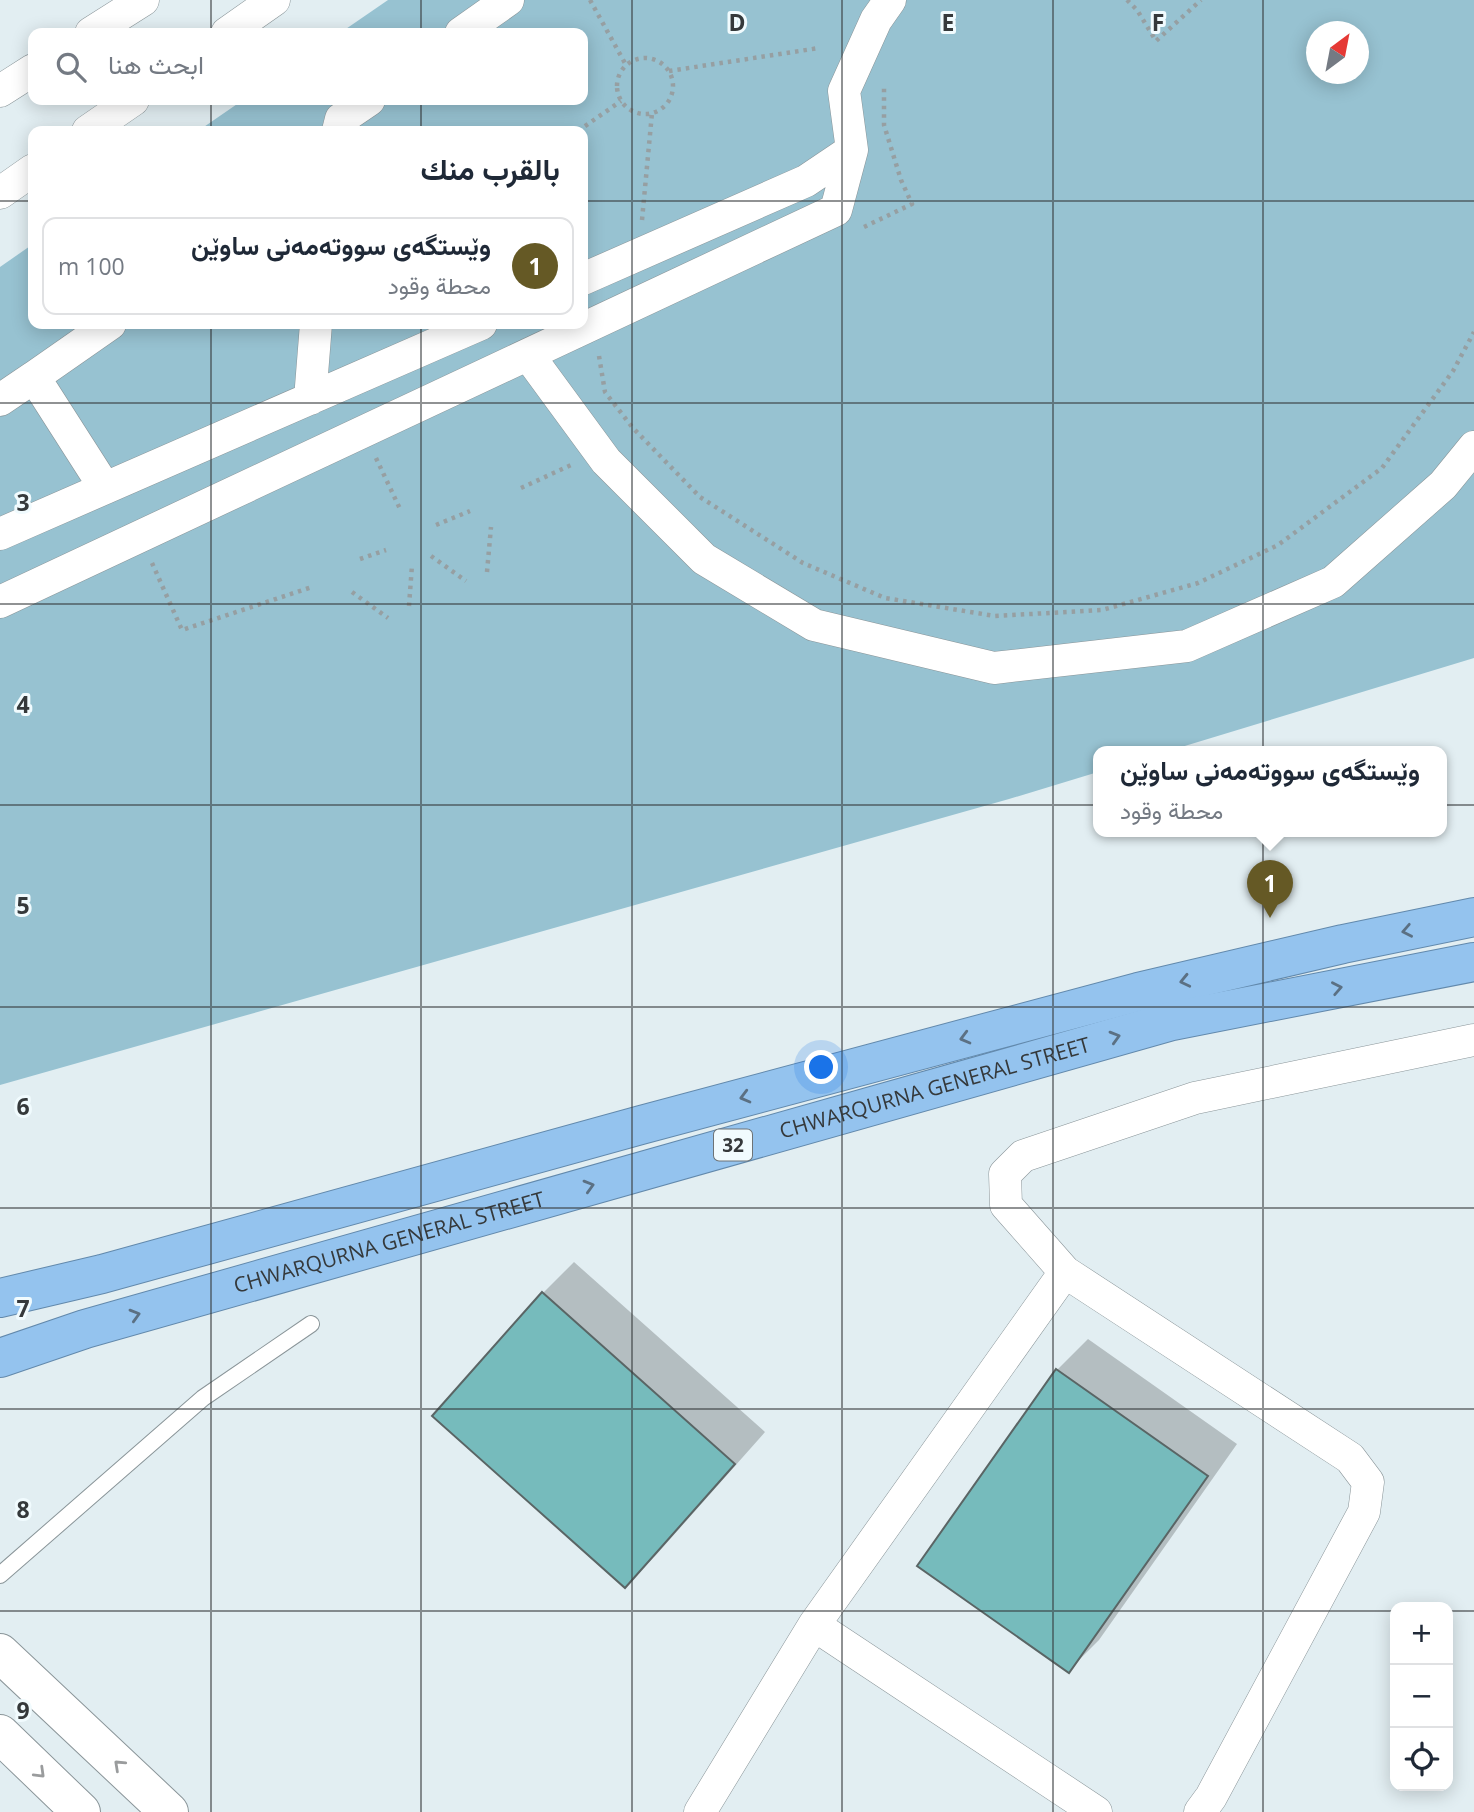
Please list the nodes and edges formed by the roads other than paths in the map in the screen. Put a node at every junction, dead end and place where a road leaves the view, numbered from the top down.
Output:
1 (143, 0) edge
2 (274, 0) edge
3 (508, 0) edge
4 (890, 0) edge
5 (99, 28) edge
6 (234, 28) edge
7 (468, 28) edge
8 (28, 73) edge
9 (0, 91) edge
10 (126, 105) edge
11 (362, 105) edge
12 (95, 126) edge
13 (339, 126) edge
14 (852, 150) junction
15 (28, 173) edge
16 (0, 193) edge
17 (588, 277) edge
18 (588, 328) edge
19 (103, 329) edge
20 (316, 329) edge
21 (469, 329) edge
22 (586, 329) edge
23 (529, 356) junction
24 (34, 377) junction
25 (310, 398) junction
26 (0, 400) edge
27 (1474, 447) edge
28 (104, 488) junction
29 (0, 534) edge
30 (0, 603) edge
31 (1474, 918) edge
32 (1474, 962) edge
33 (1474, 1040) edge
34 (1065, 1272) junction
35 (0, 1298) edge
36 (311, 1324) dead end
37 (85, 1329) junction
38 (0, 1358) edge
39 (0, 1376) edge
40 (0, 1575) edge
41 (814, 1625) junction
42 (0, 1653) edge
43 (0, 1734) edge
44 (81, 1812) edge
45 (169, 1812) edge
46 (700, 1812) edge
47 (1096, 1812) edge
48 (1200, 1812) edge

1 - 5 street
2 - 6 street
3 - 7 street
4 - 14 street
8 - 9 street
10 - 12 street
11 - 13 street
14 - 17 street
14 - 18 street
15 - 16 street
19 - 24 street
20 - 25 street
21 - 25 street
22 - 23 street
23 - 27 street
23 - 30 street
24 - 26 street
24 - 28 street
25 - 28 street
28 - 29 street
31 -> 35 highway, CHWARQURNA GENERAL STREET / 32
37 -> 32 highway, CHWARQURNA GENERAL STREET / 32
33 - 34 street
34 - 41 street
34 - 48 street
36 - 40 lane
37 - 38 highway, CHWARQURNA GENERAL STREET / 32
37 - 39 highway
41 - 46 street
41 - 47 street
45 -> 42 street
43 -> 44 street

